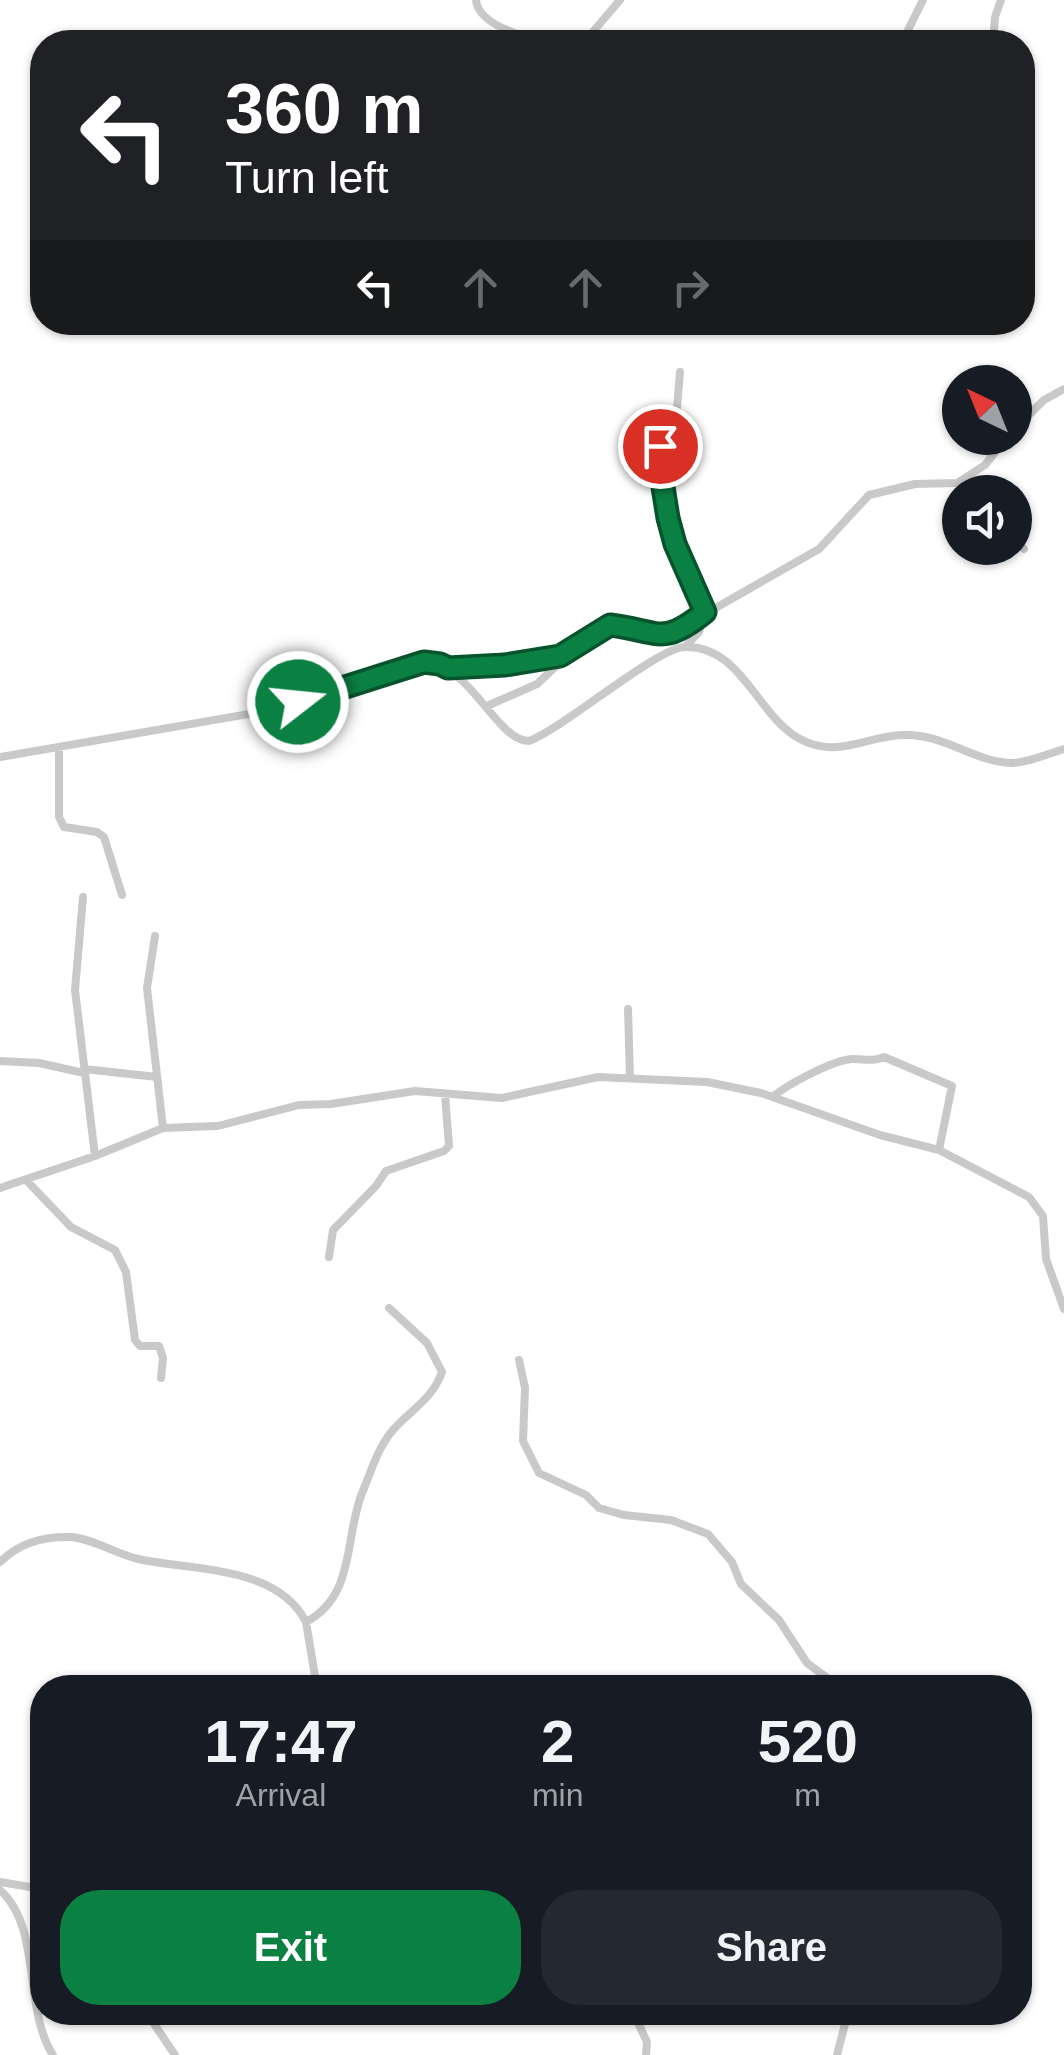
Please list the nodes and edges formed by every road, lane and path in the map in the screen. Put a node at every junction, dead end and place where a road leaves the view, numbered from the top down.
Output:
1 (476, 0) edge
2 (620, 0) edge
3 (923, 0) edge
4 (1000, 0) edge
5 (510, 30) edge
6 (594, 30) edge
7 (908, 30) edge
8 (994, 30) edge
9 (680, 372) dead end
10 (1064, 389) edge
11 (1032, 412) edge
12 (992, 455) edge
13 (968, 475) edge
14 (942, 483) edge
15 (705, 612) junction
16 (686, 647) junction
17 (571, 652) junction
18 (448, 668) junction
19 (488, 706) junction
20 (60, 749) junction
21 (1064, 749) edge
22 (0, 757) edge
23 (122, 895) dead end
24 (84, 896) dead end
25 (155, 936) dead end
26 (628, 1009) dead end
27 (0, 1062) edge
28 (84, 1071) junction
29 (157, 1077) junction
30 (630, 1078) junction
31 (445, 1096) junction
32 (773, 1097) junction
33 (163, 1128) junction
34 (939, 1150) junction
35 (95, 1156) junction
36 (26, 1181) junction
37 (0, 1188) edge
38 (329, 1257) dead end
39 (389, 1308) dead end
40 (1064, 1309) edge
41 (519, 1360) dead end
42 (161, 1378) dead end
43 (0, 1562) edge
44 (306, 1622) junction
45 (315, 1675) edge
46 (825, 1675) edge
47 (0, 1882) edge
48 (30, 1888) edge
49 (0, 1890) edge
50 (30, 1968) edge
51 (41, 2025) edge
52 (155, 2025) edge
53 (639, 2025) edge
54 (845, 2025) edge
55 (53, 2055) edge
56 (175, 2055) edge
57 (646, 2055) edge
58 (837, 2055) edge

1 - 5 street
2 - 6 street
3 - 7 street
4 - 8 street
9 - 15 street
10 - 11 street
12 - 13 street
14 - 15 street
15 - 16 street
15 - 17 street
16 - 19 street
16 - 21 street
17 - 18 street
17 - 19 street
18 - 19 street
18 - 20 street
20 - 22 street
20 - 23 street
24 - 28 street
25 - 29 street
26 - 30 street
27 - 28 street
28 - 29 street
28 - 35 street
29 - 33 street
30 - 31 street
30 - 32 street
31 - 33 street
31 - 38 street
32 - 34 street
32 - 34 street
33 - 35 street
34 - 40 street
35 - 36 street
36 - 37 street
36 - 42 street
39 - 44 street
41 - 46 street
43 - 44 street
44 - 45 street
47 - 48 street
49 - 50 street
51 - 55 street
52 - 56 street
53 - 57 street
54 - 58 street

